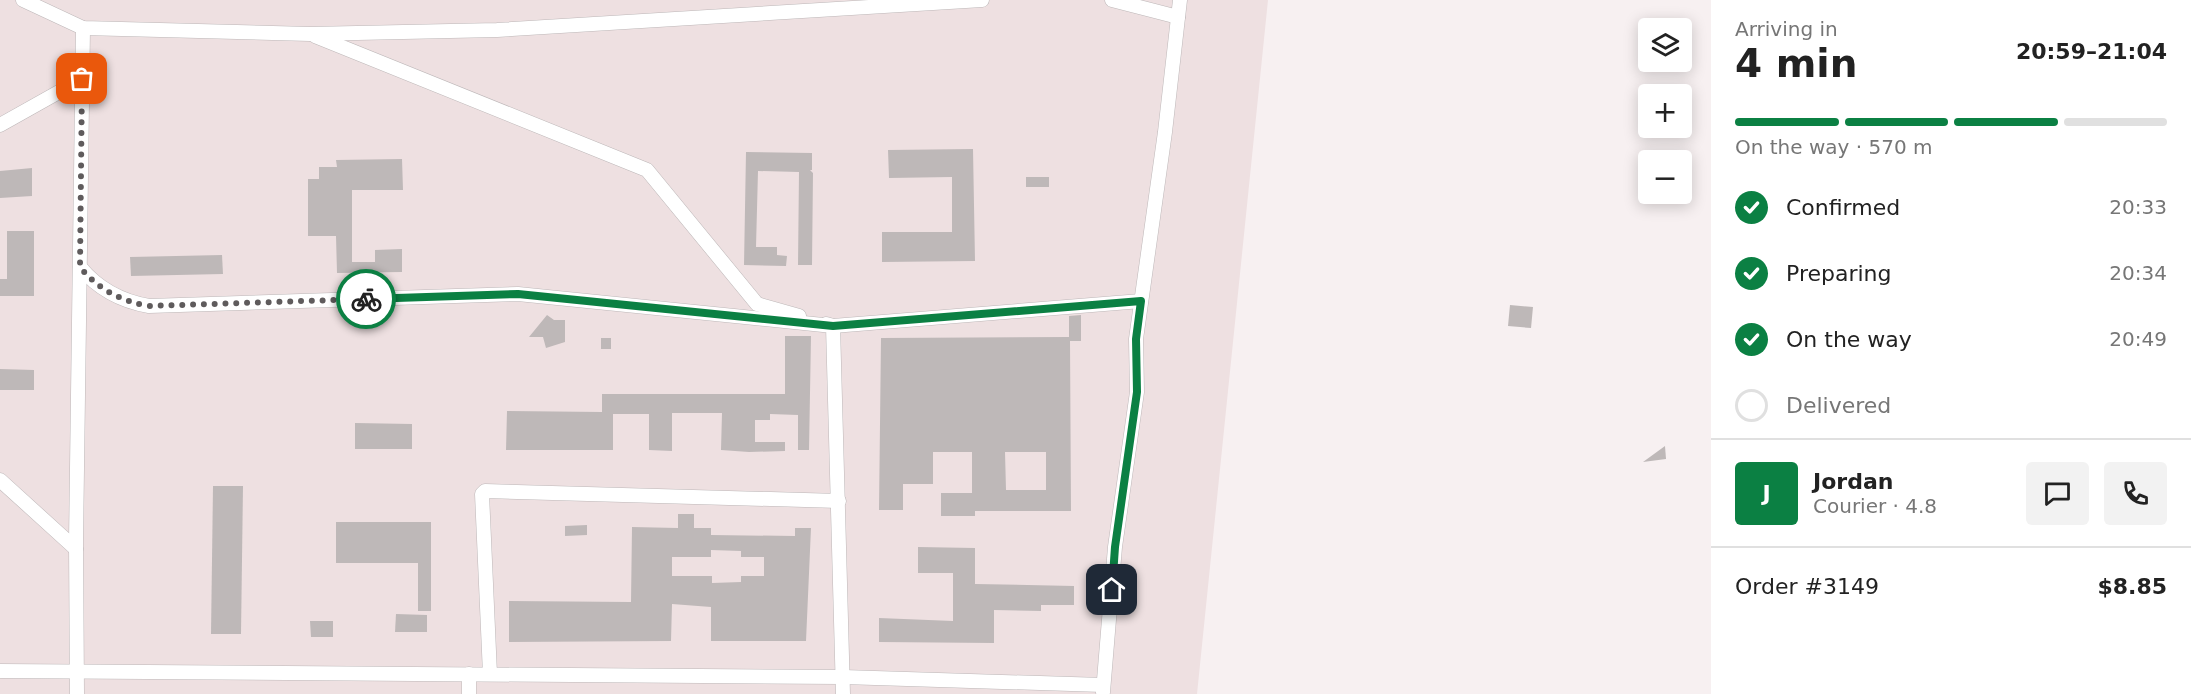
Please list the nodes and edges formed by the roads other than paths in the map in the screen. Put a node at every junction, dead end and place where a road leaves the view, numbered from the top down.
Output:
1 (982, 0) edge
2 (1112, 0) edge
3 (1180, 0) edge
4 (25, 1) edge
5 (797, 6) edge
6 (1178, 17) junction
7 (83, 28) junction
8 (310, 34) junction
9 (82, 79) junction
10 (0, 125) edge
11 (80, 267) junction
12 (1141, 301) junction
13 (833, 326) junction
14 (0, 480) edge
15 (839, 501) junction
16 (76, 549) junction
17 (0, 671) edge
18 (76, 672) junction
19 (469, 674) junction
20 (490, 674) junction
21 (843, 677) junction
22 (1103, 689) edge
23 (77, 694) edge
24 (469, 694) edge
25 (843, 694) edge

1 - 5 street
2 - 6 street
3 - 6 street
4 - 7 street
5 - 8 street
6 - 12 street
7 - 8 street
7 - 9 street
8 - 13 street
9 - 10 street
9 - 11 street
11 - 13 street
11 - 16 street
12 - 13 street
12 - 22 street
13 - 15 street
14 - 16 street
15 - 20 street
15 - 21 street
16 - 18 street
17 - 18 street
18 - 19 street
18 - 23 street
19 - 20 street
19 - 24 street
20 - 21 street
21 - 22 street
21 - 25 street

